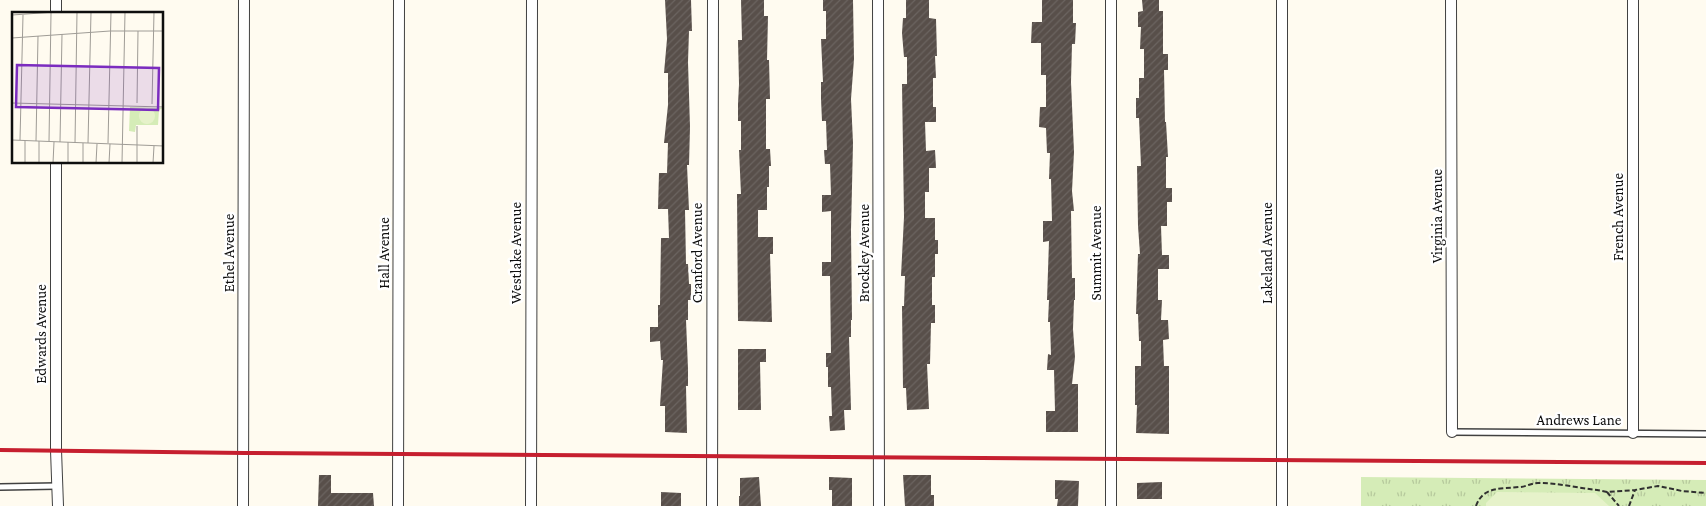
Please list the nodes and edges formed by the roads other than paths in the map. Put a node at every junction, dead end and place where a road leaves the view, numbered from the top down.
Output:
1 (244, 0) edge
2 (399, 0) edge
3 (532, 0) edge
4 (713, 0) edge
5 (878, 0) edge
6 (1111, 0) edge
7 (1282, 0) edge
8 (1451, 0) edge
9 (1633, 0) edge
10 (56, 164) edge
11 (1452, 432) joint
12 (1633, 433) junction
13 (1706, 434) edge
14 (58, 486) junction
15 (0, 487) edge
16 (58, 506) edge
17 (243, 506) edge
18 (398, 506) edge
19 (531, 506) edge
20 (712, 506) edge
21 (878, 506) edge
22 (1111, 506) edge
23 (1282, 506) edge

1 - 17 street, Ethel Avenue
2 - 18 street, Hall Avenue
3 - 19 street, Westlake Avenue
4 - 20 street, Cranford Avenue
5 - 21 street, Brockley Avenue
6 - 22 street, Summit Avenue
7 - 23 street, Lakeland Avenue
8 - 11 street, Virginia Avenue
9 - 12 street, French Avenue
10 - 14 street, Edwards Avenue
11 - 12 lane, Andrews Lane
12 - 13 lane, Andrews Lane
14 - 15 lane
14 - 16 street, Edwards Avenue

